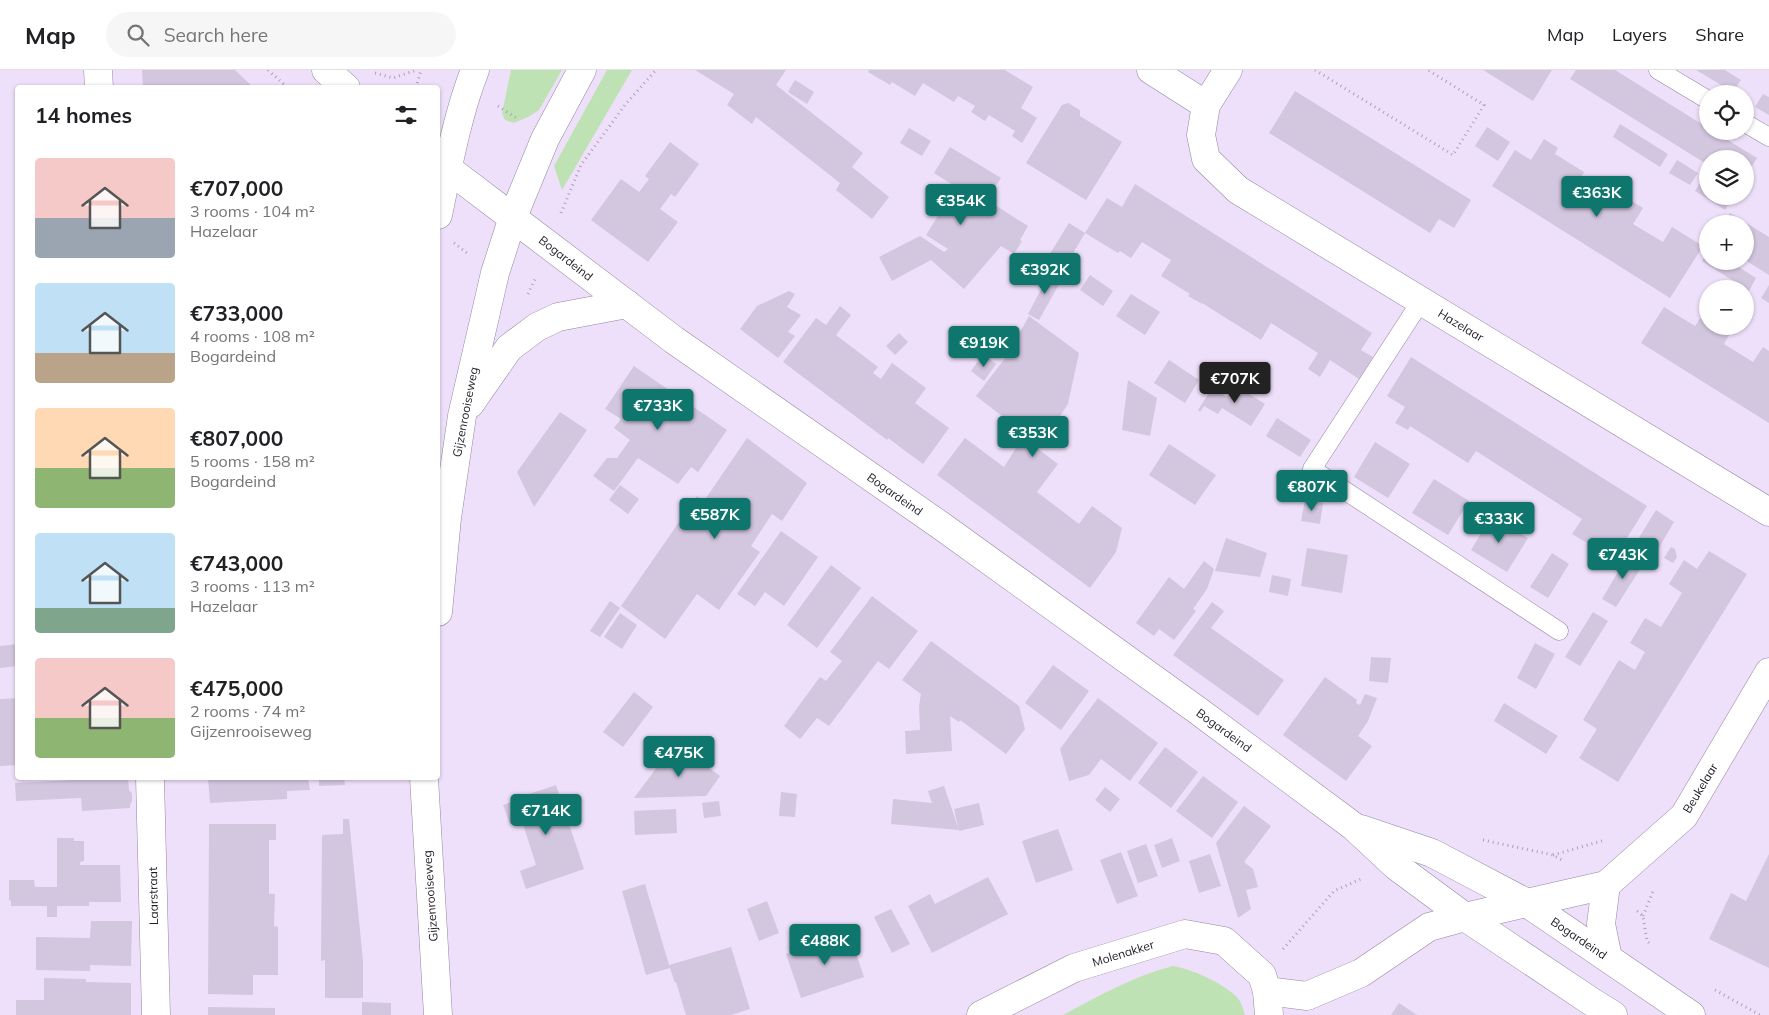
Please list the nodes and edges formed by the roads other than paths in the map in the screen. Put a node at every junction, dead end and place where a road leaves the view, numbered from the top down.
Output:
1 (98, 70) edge
2 (326, 70) edge
3 (582, 70) edge
4 (1151, 70) edge
5 (1228, 70) edge
6 (1658, 70) edge
7 (472, 78) edge
8 (99, 85) edge
9 (343, 85) edge
10 (1699, 95) edge
11 (1206, 105) junction
12 (1754, 128) edge
13 (1769, 137) edge
14 (442, 164) edge
15 (440, 190) edge
16 (513, 217) junction
17 (1421, 301) junction
18 (627, 304) junction
19 (462, 416) junction
20 (1769, 512) edge
21 (440, 591) edge
22 (1560, 631) dead end
23 (1769, 672) edge
24 (150, 780) edge
25 (424, 780) edge
26 (1353, 826) junction
27 (1606, 885) junction
28 (1527, 903) junction
29 (1465, 917) junction
30 (1608, 958) junction
31 (1266, 994) edge
32 (156, 1015) edge
33 (438, 1015) edge
34 (981, 1015) edge
35 (1613, 1015) edge
36 (1694, 1015) edge

1 - 8 street
2 - 9 street
3 - 16 street, Gijzenrooiseweg
4 - 11 street
5 - 11 street
6 - 10 lane
7 - 14 street
11 - 17 street, Hazelaar
12 - 13 lane
14 - 15 street
14 - 16 street, Bogardeind
16 - 18 street, Bogardeind
16 - 19 street, Gijzenrooiseweg
17 - 20 street, Hazelaar
17 - 22 lane
18 - 19 street
18 - 26 street, Bogardeind
19 - 21 street, Gijzenrooiseweg
23 - 27 street, Beukelaar
24 - 32 street, Laarstraat
25 - 33 street, Gijzenrooiseweg
26 - 28 street, Bogardeind
26 - 29 street, Bogardeind
27 - 28 street, Beukelaar
27 - 30 street
28 - 29 street, Beukelaar
28 - 30 street, Bogardeind
29 - 31 street
29 - 35 street, Bogardeind
30 - 36 street, Bogardeind
31 - 34 street, Molenakker

